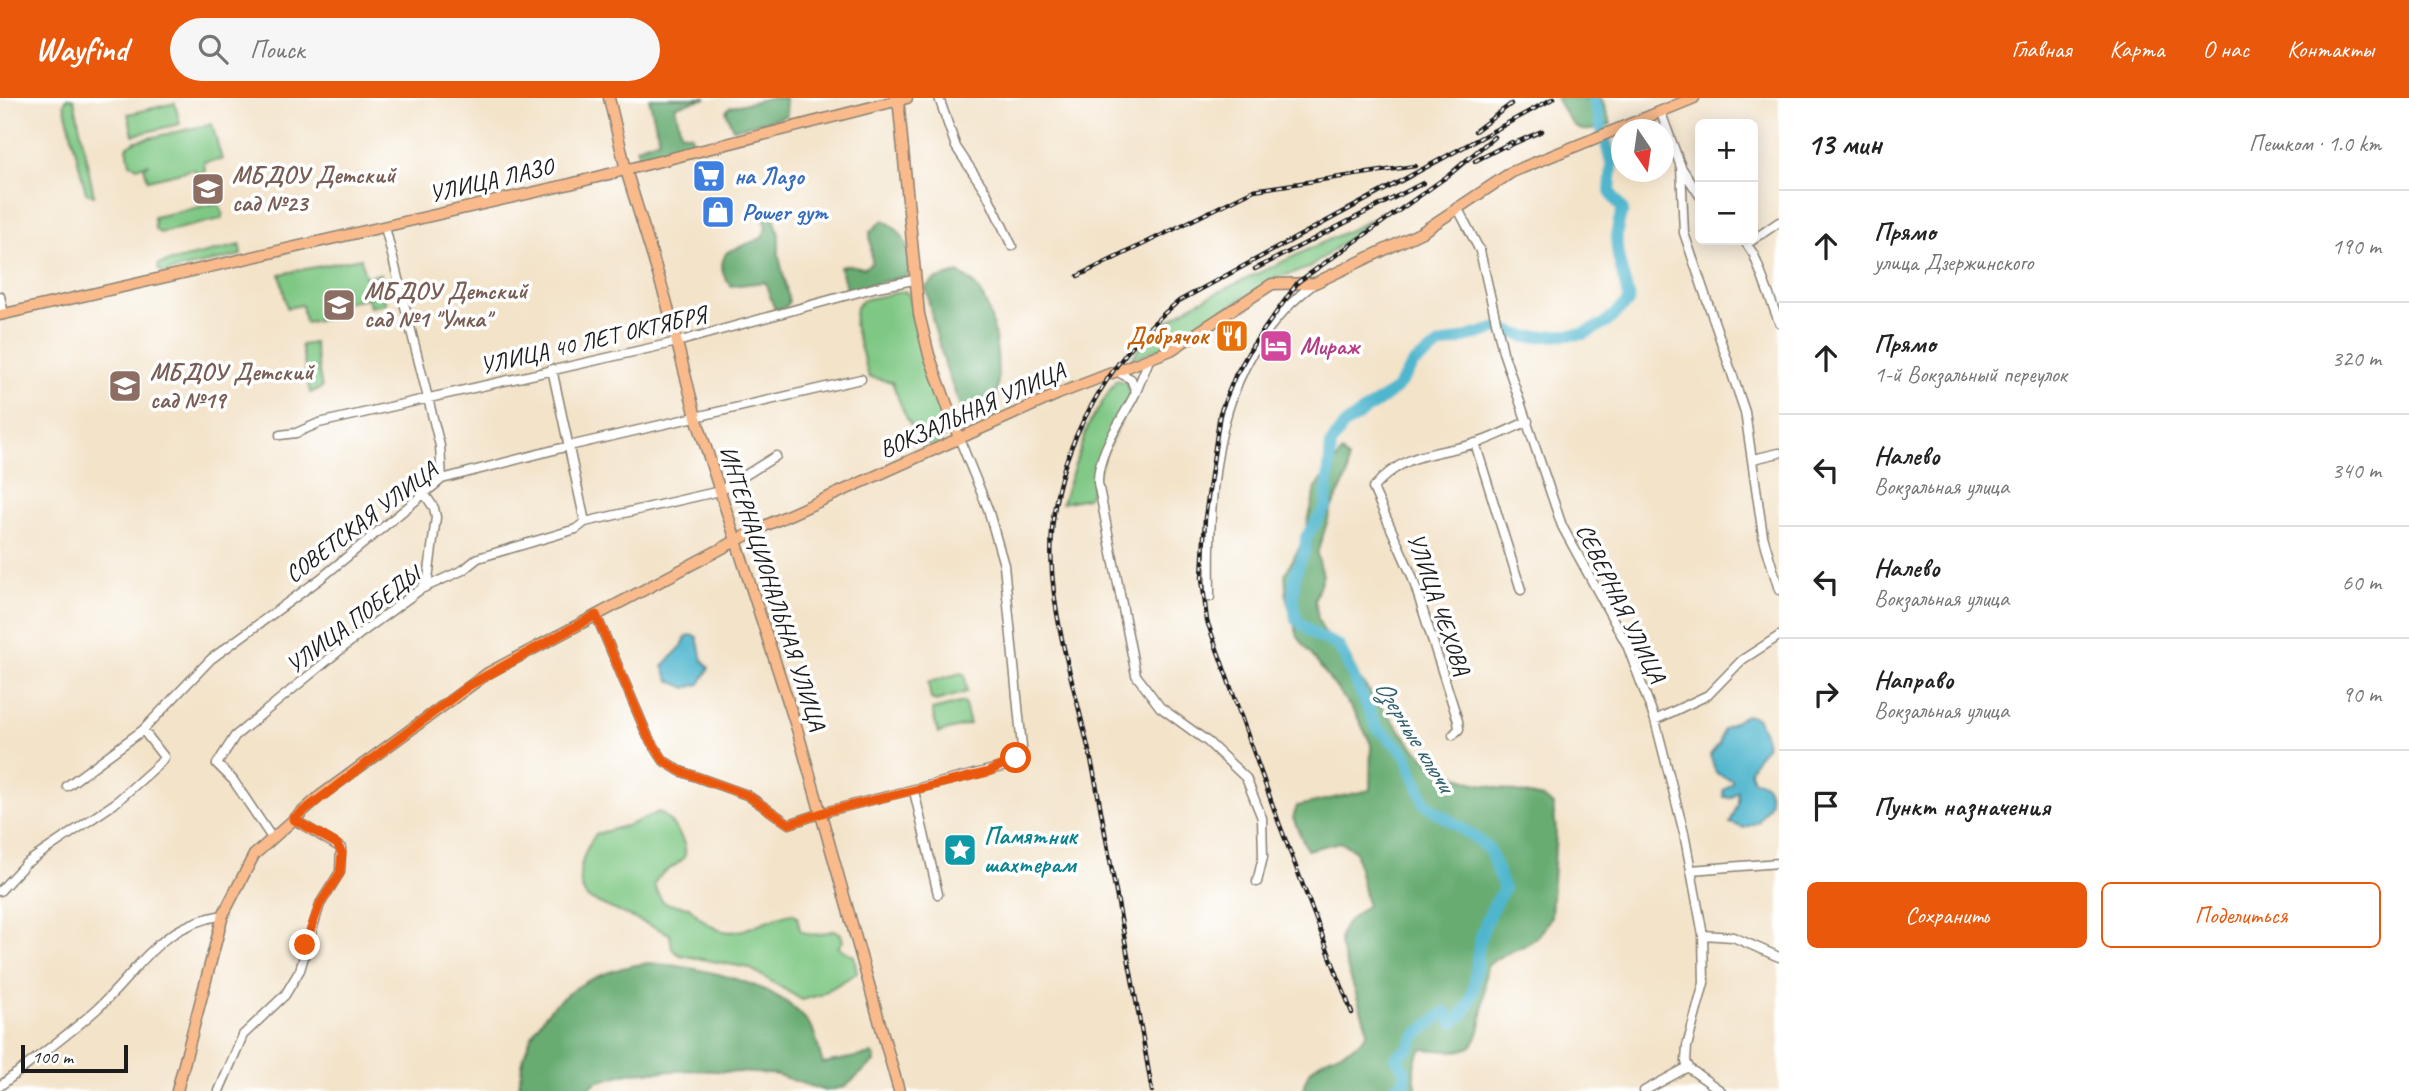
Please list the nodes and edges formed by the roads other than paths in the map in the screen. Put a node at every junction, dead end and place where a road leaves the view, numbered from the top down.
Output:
1 (609, 98) edge
2 (939, 98) edge
3 (1694, 98) edge
4 (901, 99) edge
5 (1661, 113) junction
6 (1681, 167) junction
7 (626, 170) junction
8 (1695, 188) edge
9 (1457, 207) junction
10 (1779, 222) edge
11 (386, 227) junction
12 (1758, 234) edge
13 (1746, 245) edge
14 (1012, 246) dead end
15 (915, 280) junction
16 (1315, 283) junction
17 (0, 296) edge
18 (2, 314) edge
19 (1779, 322) edge
20 (677, 342) junction
21 (1149, 360) junction
22 (552, 369) junction
23 (1118, 372) junction
24 (861, 379) dead end
25 (1136, 392) junction
26 (428, 399) junction
27 (696, 418) junction
28 (1528, 421) junction
29 (280, 435) dead end
30 (959, 438) junction
31 (1475, 443) junction
32 (569, 446) junction
33 (1779, 453) edge
34 (776, 456) dead end
35 (1753, 459) junction
36 (442, 479) junction
37 (720, 491) junction
38 (424, 493) junction
39 (585, 522) junction
40 (734, 540) junction
41 (421, 589) junction
42 (1521, 590) dead end
43 (1779, 590) edge
44 (1210, 597) dead end
45 (596, 615) junction
46 (1779, 636) edge
47 (1655, 720) junction
48 (143, 730) junction
49 (1453, 734) dead end
50 (67, 786) dead end
51 (914, 791) junction
52 (822, 813) junction
53 (293, 819) junction
54 (272, 838) junction
55 (1779, 863) edge
56 (1691, 870) junction
57 (1257, 883) dead end
58 (0, 891) edge
59 (938, 894) dead end
60 (223, 915) junction
61 (1703, 935) junction
62 (1779, 957) edge
63 (1688, 1067) junction
64 (0, 1086) edge
65 (177, 1091) edge
66 (219, 1091) edge
67 (899, 1091) edge
68 (1644, 1091) edge
69 (1721, 1091) edge

1 - 7 main road, ИНТЕРНАЦИОНАЛЬНАЯ УЛИЦА
2 - 14 street
3 - 5 main road, ВОКЗАЛЬНАЯ УЛИЦА
4 - 7 main road, УЛИЦА ЛАЗО
4 - 15 main road
5 - 6 street
5 - 9 main road, ВОКЗАЛЬНАЯ УЛИЦА
6 - 8 street
6 - 35 street
7 - 11 main road, УЛИЦА ЛАЗО
7 - 20 main road, ИНТЕРНАЦИОНАЛЬНАЯ УЛИЦА
9 - 16 main road, ВОКЗАЛЬНАЯ УЛИЦА
9 - 28 street, СЕВЕРНАЯ УЛИЦА
10 - 12 street
11 - 18 main road, УЛИЦА ЛАЗО
11 - 26 street
13 - 19 street
15 - 20 street, УЛИЦА 40 ЛЕТ ОКТЯБРЯ
15 - 30 main road
16 - 21 main road, ВОКЗАЛЬНАЯ УЛИЦА
16 - 44 street
17 - 18 street
20 - 22 street, УЛИЦА 40 ЛЕТ ОКТЯБРЯ
20 - 27 main road, ИНТЕРНАЦИОНАЛЬНАЯ УЛИЦА
21 - 23 main road, ВОКЗАЛЬНАЯ УЛИЦА
21 - 25 street
22 - 26 street, УЛИЦА 40 ЛЕТ ОКТЯБРЯ
22 - 32 street
23 - 25 street
23 - 30 main road, ВОКЗАЛЬНАЯ УЛИЦА
24 - 27 street, СОВЕТСКАЯ УЛИЦА
25 - 57 street
26 - 29 street, УЛИЦА 40 ЛЕТ ОКТЯБРЯ
26 - 36 street
27 - 32 street, СОВЕТСКАЯ УЛИЦА
27 - 37 main road, ИНТЕРНАЦИОНАЛЬНАЯ УЛИЦА
28 - 31 street
28 - 47 street, СЕВЕРНАЯ УЛИЦА
30 - 40 main road, ВОКЗАЛЬНАЯ УЛИЦА
30 - 51 street
31 - 42 street
31 - 49 street, УЛИЦА ЧЕХОВА
32 - 36 street, СОВЕТСКАЯ УЛИЦА
32 - 39 street
33 - 35 street
34 - 37 street, УЛИЦА ПОБЕДЫ
35 - 43 street
36 - 38 street, СОВЕТСКАЯ УЛИЦА
37 - 39 street, УЛИЦА ПОБЕДЫ
37 - 40 main road, ИНТЕРНАЦИОНАЛЬНАЯ УЛИЦА
38 - 41 street
38 - 48 street, СОВЕТСКАЯ УЛИЦА
39 - 41 street, УЛИЦА ПОБЕДЫ
40 - 45 main road, ВОКЗАЛЬНАЯ УЛИЦА
40 - 52 main road, ИНТЕРНАЦИОНАЛЬНАЯ УЛИЦА
41 - 54 street, УЛИЦА ПОБЕДЫ
45 - 52 street
45 - 53 main road, ВОКЗАЛЬНАЯ УЛИЦА
46 - 47 street
47 - 56 street, СЕВЕРНАЯ УЛИЦА
48 - 50 street, СОВЕТСКАЯ УЛИЦА
48 - 58 street
51 - 52 street
51 - 59 street
52 - 67 main road, ИНТЕРНАЦИОНАЛЬНАЯ УЛИЦА
53 - 54 main road, ВОКЗАЛЬНАЯ УЛИЦА
53 - 66 street
54 - 60 main road, ВОКЗАЛЬНАЯ УЛИЦА
55 - 56 street
56 - 61 street, СЕВЕРНАЯ УЛИЦА
60 - 64 street
60 - 65 main road, ВОКЗАЛЬНАЯ УЛИЦА
61 - 62 street
61 - 63 street, СЕВЕРНАЯ УЛИЦА
63 - 68 street
63 - 69 street

